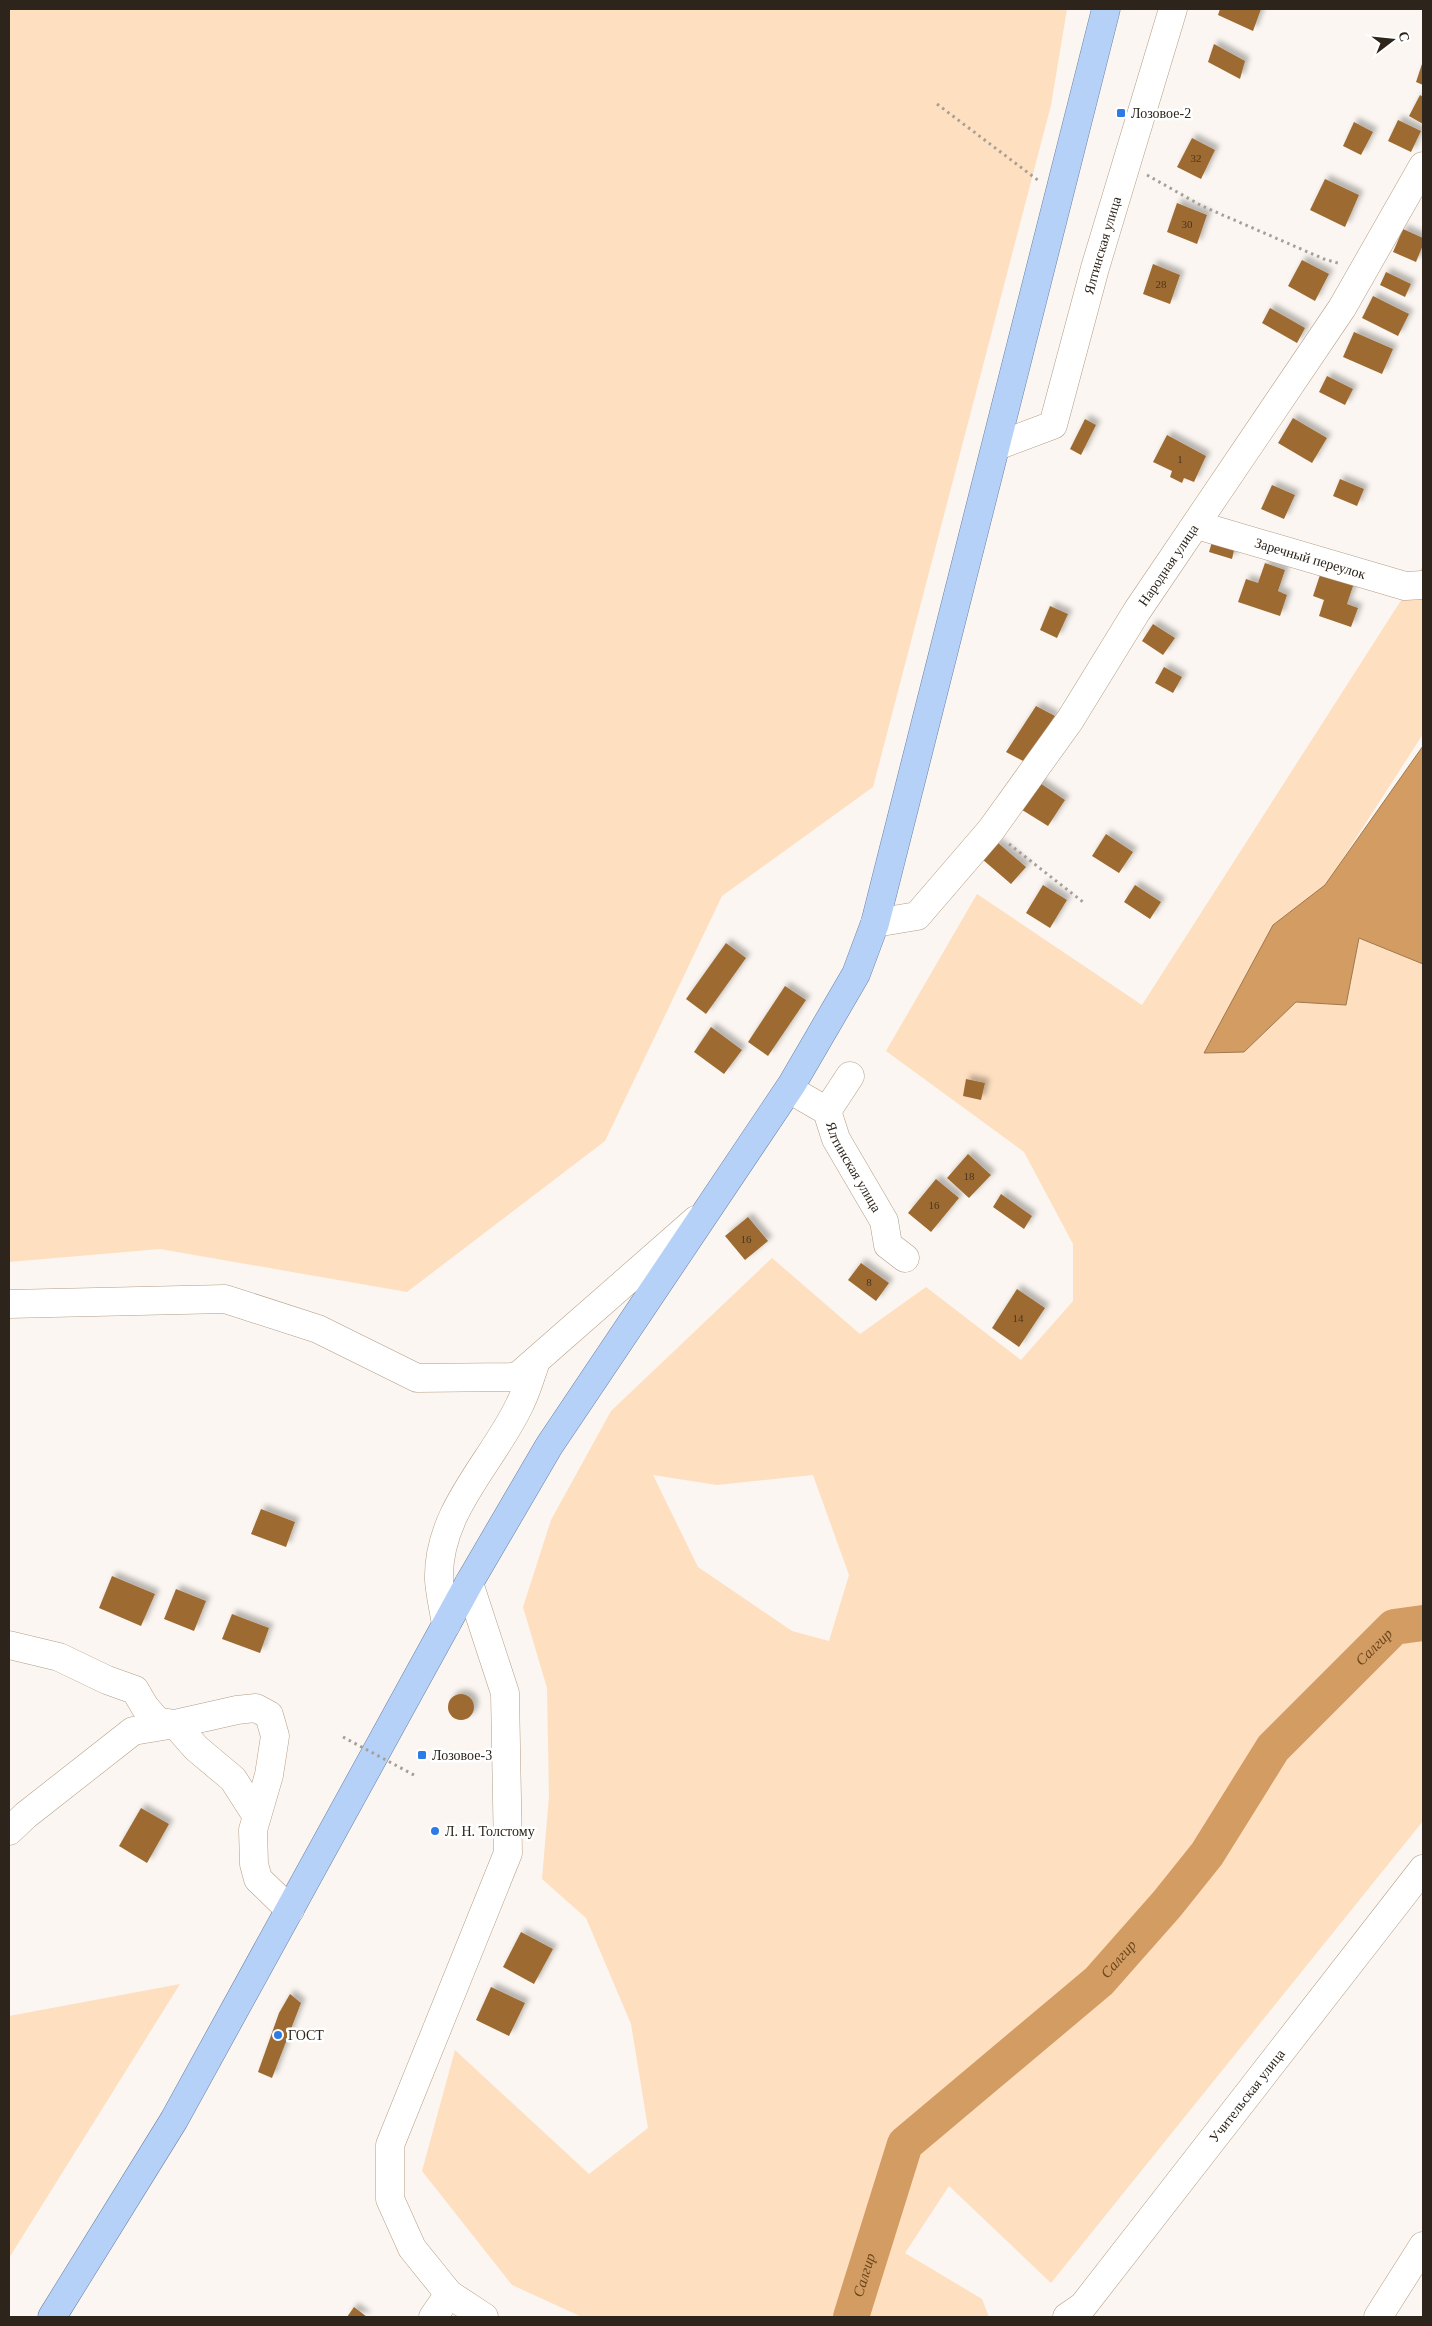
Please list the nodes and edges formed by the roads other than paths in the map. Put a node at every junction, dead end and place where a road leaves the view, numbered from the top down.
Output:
1 (1106, 9) edge
2 (1173, 9) edge
3 (1423, 166) edge
4 (997, 446) junction
5 (1197, 525) junction
6 (1423, 585) edge
7 (875, 923) junction
8 (850, 1076) dead end
9 (789, 1089) junction
10 (827, 1111) junction
11 (708, 1209) junction
12 (905, 1258) dead end
13 (9, 1304) edge
14 (537, 1359) junction
15 (469, 1583) junction
16 (446, 1625) junction
17 (9, 1645) edge
18 (175, 1724) junction
19 (256, 1815) junction
20 (9, 1831) edge
21 (1423, 1869) edge
22 (290, 1910) junction
23 (1423, 2246) edge
24 (1415, 2278) edge
25 (449, 2294) junction
26 (52, 2317) edge
27 (433, 2317) edge
28 (484, 2317) edge
29 (1067, 2317) edge
30 (1378, 2317) edge

1 - 4 main road
2 - 4 street, Ялтинская улица
3 - 5 street, Народная улица
4 - 7 main road
5 - 6 street, Заречный переулок
5 - 7 street, Народная улица
7 - 9 main road
8 - 10 street
9 - 10 street, Ялтинская улица
9 - 11 main road
10 - 12 street, Ялтинская улица
11 - 14 street
11 - 15 main road
13 - 14 street
14 - 16 street
15 - 16 main road
15 - 25 street
16 - 22 main road
17 - 18 street
18 - 19 street
18 - 19 street
18 - 20 street
19 - 22 street
21 - 29 street, Учительская улица
22 - 26 main road
23 - 24 street
24 - 30 street
25 - 27 street
25 - 28 street

